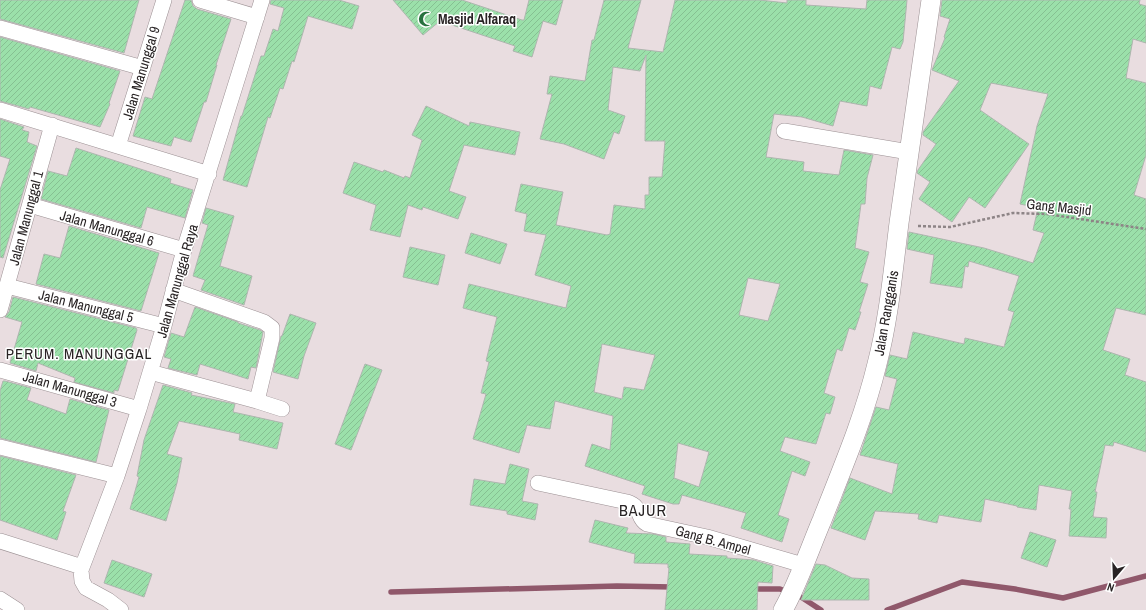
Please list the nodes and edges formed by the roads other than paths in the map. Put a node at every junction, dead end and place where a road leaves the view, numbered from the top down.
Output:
1 (164, 0) edge
2 (200, 0) edge
3 (262, 0) edge
4 (931, 0) edge
5 (257, 17) junction
6 (0, 28) edge
7 (143, 68) junction
8 (0, 110) edge
9 (52, 125) junction
10 (784, 131) dead end
11 (118, 146) junction
12 (909, 152) junction
13 (209, 174) junction
14 (30, 205) junction
15 (184, 250) junction
16 (8, 286) junction
17 (173, 290) junction
18 (0, 310) edge
19 (164, 326) junction
20 (0, 370) edge
21 (150, 372) junction
22 (257, 401) junction
23 (139, 409) junction
24 (282, 409) dead end
25 (0, 447) edge
26 (117, 476) junction
27 (538, 483) dead end
28 (0, 541) edge
29 (803, 565) junction
30 (82, 566) junction
31 (0, 599) edge
32 (784, 608) edge
33 (17, 610) edge
34 (121, 610) edge

1 - 7 street, Jalan Manunggal 9
2 - 5 street
3 - 5 street, Jalan Manunggal Raya
4 - 12 street, Jalan Rangganis
5 - 13 street, Jalan Manunggal Raya
6 - 7 street
7 - 11 street, Jalan Manunggal 9
8 - 9 street
9 - 11 street
9 - 14 street, Jalan Manunggal 1
10 - 12 street
11 - 13 street
12 - 29 street, Jalan Rangganis
13 - 15 street, Jalan Manunggal Raya
14 - 15 street, Jalan Manunggal 6
14 - 16 street, Jalan Manunggal 1
15 - 17 street, Jalan Manunggal Raya
16 - 18 street, Jalan Manunggal 1
16 - 19 street, Jalan Manunggal 5
17 - 19 street, Jalan Manunggal Raya
17 - 22 street
19 - 21 street, Jalan Manunggal Raya
20 - 23 street, Jalan Manunggal 3
21 - 22 street
21 - 23 street, Jalan Manunggal Raya
22 - 24 street
23 - 26 street, Jalan Manunggal Raya
25 - 26 street
26 - 30 street, Jalan Manunggal Raya
27 - 29 street, Gang B. Ampel
28 - 30 street
29 - 32 street, Jalan Rangganis
30 - 34 street, Jalan Manunggal Raya
31 - 33 street

